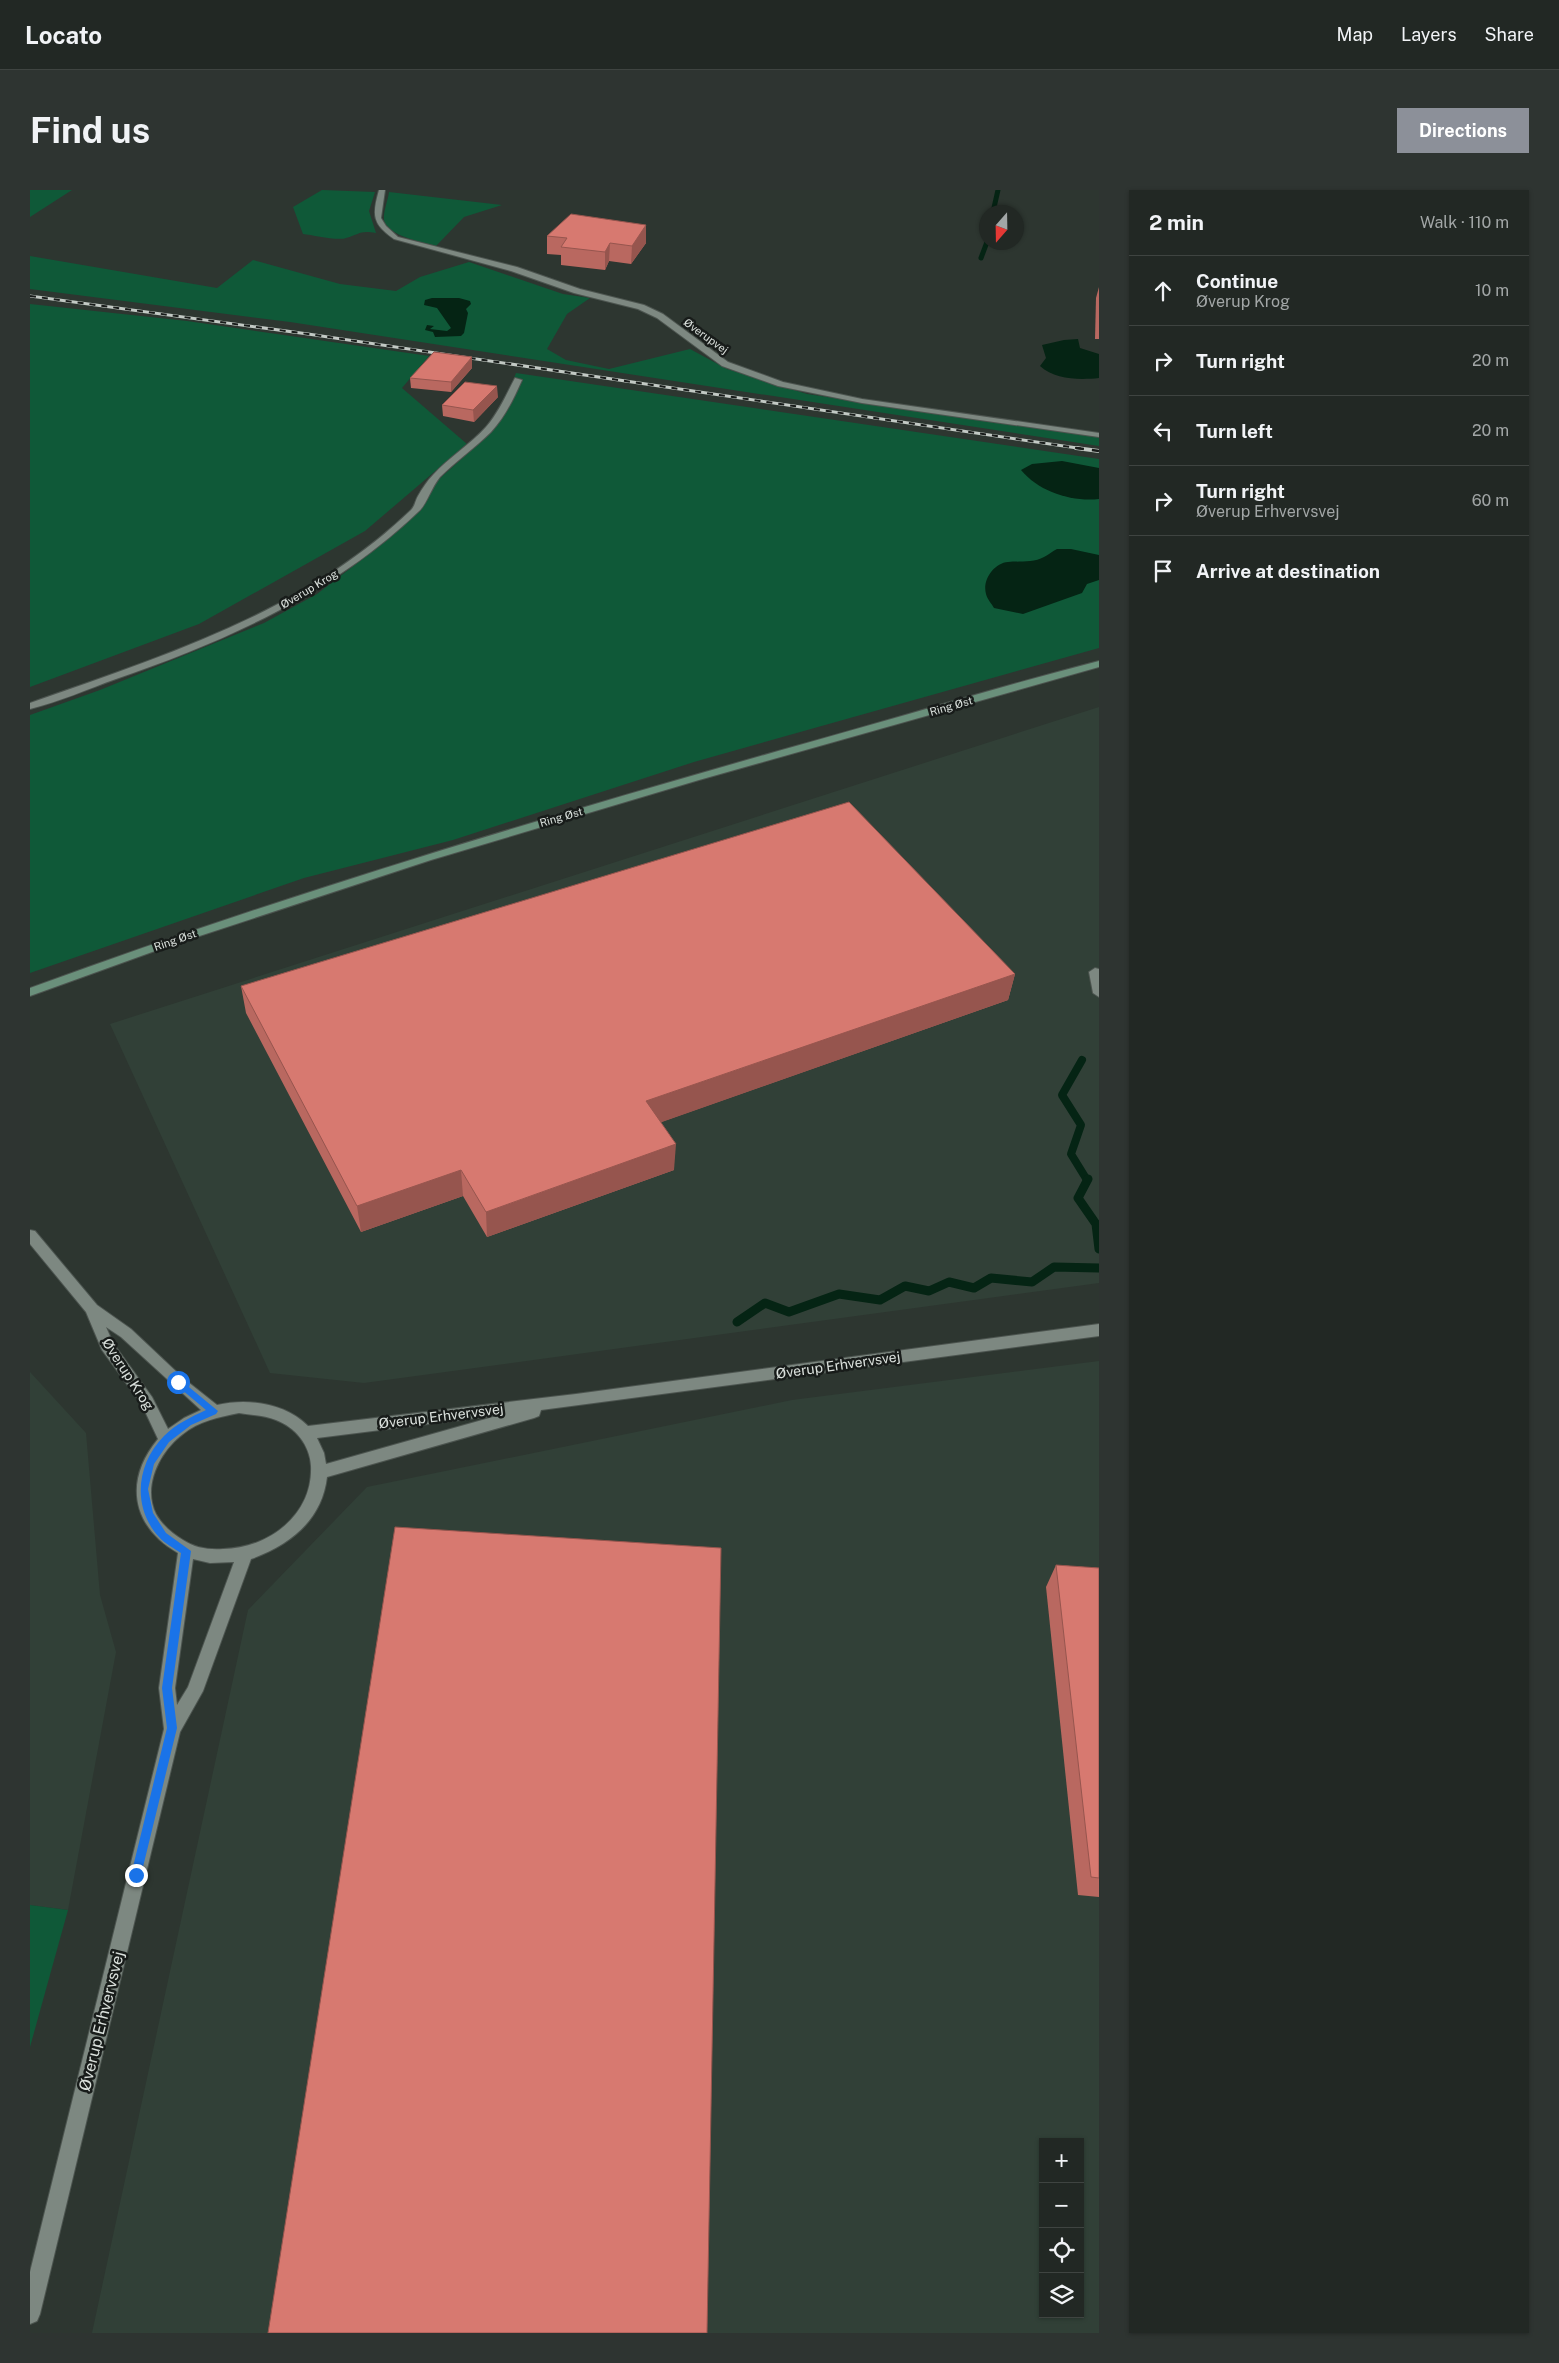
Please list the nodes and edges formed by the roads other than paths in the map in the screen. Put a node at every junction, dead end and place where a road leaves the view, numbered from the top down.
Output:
1 (382, 190) edge
2 (518, 380) dead end
3 (1099, 435) edge
4 (1099, 664) edge
5 (30, 706) edge
6 (1095, 972) dead end
7 (30, 992) edge
8 (1099, 993) edge
9 (30, 1235) edge
10 (92, 1309) junction
11 (1099, 1330) edge
12 (576, 1400) junction
13 (213, 1411) junction
14 (305, 1433) junction
15 (166, 1439) junction
16 (320, 1472) junction
17 (186, 1551) junction
18 (245, 1554) junction
19 (172, 1728) junction
20 (30, 2314) edge

1 - 3 street, Øverupvej
2 - 5 street, Øverup Krog
4 - 7 main road, Ring Øst
6 - 8 street
9 - 10 street, Øverup Krog
10 - 13 street, Øverup Krog
10 - 15 street, Øverup Krog
11 - 12 street, Øverup Erhvervsvej
12 - 14 street, Øverup Erhvervsvej
12 - 16 street, Øverup Erhvervsvej
13 - 14 street
13 - 15 street
14 - 16 street
15 - 17 street
16 - 18 street
17 - 18 street
17 - 19 street, Øverup Erhvervsvej
18 - 19 street, Øverup Erhvervsvej
19 - 20 street, Øverup Erhvervsvej

